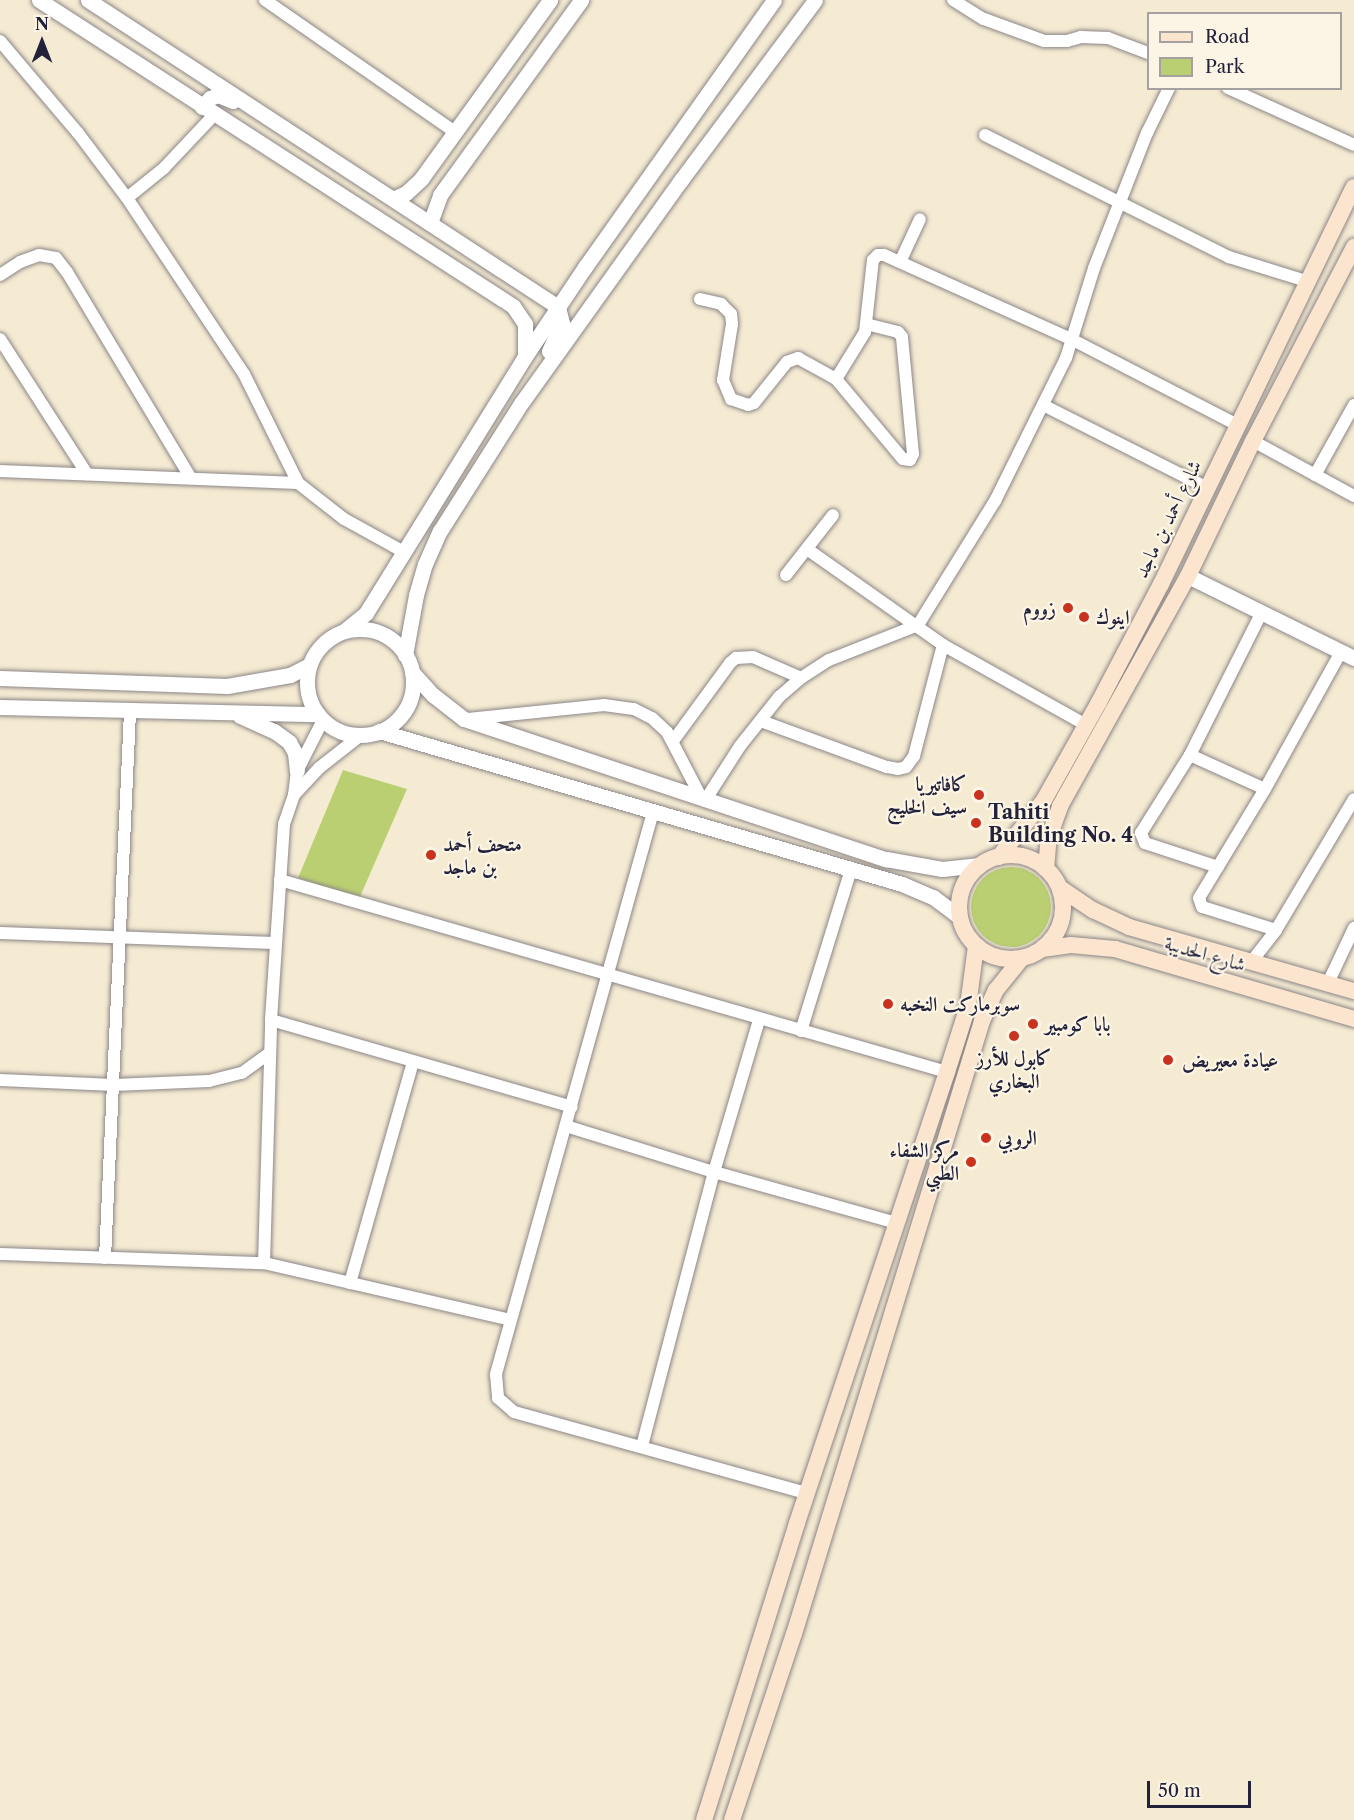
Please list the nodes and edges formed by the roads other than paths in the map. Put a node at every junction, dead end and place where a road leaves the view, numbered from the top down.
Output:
1 (39, 0) edge
2 (88, 0) edge
3 (265, 0) edge
4 (581, 0) edge
5 (774, 0) edge
6 (815, 0) edge
7 (953, 0) edge
8 (545, 2) edge
9 (0, 41) edge
10 (1147, 52) edge
11 (487, 87) junction
12 (1168, 90) edge
13 (1232, 90) edge
14 (208, 111) junction
15 (455, 132) junction
16 (985, 135) dead end
17 (1354, 144) edge
18 (465, 161) junction
19 (344, 164) junction
20 (1354, 187) edge
21 (127, 198) junction
22 (393, 199) junction
23 (1120, 200) junction
24 (920, 219) dead end
25 (430, 223) junction
26 (416, 243) junction
27 (1354, 247) edge
28 (900, 262) junction
29 (492, 264) junction
30 (0, 275) edge
31 (1306, 282) junction
32 (700, 299) dead end
33 (558, 307) junction
34 (867, 324) junction
35 (0, 339) edge
36 (1071, 339) junction
37 (524, 358) junction
38 (836, 379) junction
39 (522, 402) junction
40 (1043, 405) junction
41 (1354, 405) edge
42 (1236, 424) junction
43 (1253, 441) junction
44 (0, 471) edge
45 (87, 474) junction
46 (1315, 475) junction
47 (191, 478) junction
48 (298, 483) junction
49 (1207, 488) junction
50 (1354, 496) edge
51 (833, 515) dead end
52 (807, 549) junction
53 (402, 551) junction
54 (786, 575) dead end
55 (1188, 576) junction
56 (1262, 612) junction
57 (918, 625) junction
58 (344, 631) junction
59 (943, 645) junction
60 (405, 655) junction
61 (1347, 655) edge
62 (310, 665) junction
63 (412, 672) junction
64 (0, 678) edge
65 (801, 678) junction
66 (0, 707) edge
67 (130, 711) junction
68 (235, 714) junction
69 (320, 717) junction
70 (464, 719) junction
71 (761, 721) junction
72 (1086, 725) junction
73 (379, 731) junction
74 (361, 735) junction
75 (672, 741) junction
76 (1190, 755) junction
77 (297, 771) junction
78 (1265, 789) junction
79 (294, 795) junction
80 (704, 798) junction
81 (1354, 799) edge
82 (653, 812) junction
83 (999, 857) junction
84 (980, 865) junction
85 (1218, 867) junction
86 (1046, 868) junction
87 (850, 869) junction
88 (280, 880) junction
89 (1060, 888) junction
90 (960, 917) junction
91 (1354, 928) edge
92 (1276, 930) junction
93 (0, 933) edge
94 (119, 937) junction
95 (275, 943) junction
96 (976, 946) junction
97 (1042, 950) junction
98 (1021, 959) junction
99 (1252, 961) junction
100 (608, 974) junction
101 (1328, 983) junction
102 (1354, 991) edge
103 (1354, 1019) edge
104 (272, 1020) junction
105 (759, 1020) junction
106 (801, 1031) junction
107 (270, 1053) junction
108 (414, 1062) junction
109 (947, 1072) junction
110 (0, 1080) edge
111 (114, 1085) junction
112 (572, 1107) junction
113 (566, 1126) junction
114 (714, 1172) junction
115 (897, 1223) junction
116 (0, 1254) edge
117 (105, 1258) junction
118 (264, 1263) junction
119 (350, 1283) junction
120 (511, 1320) junction
121 (642, 1446) junction
122 (807, 1493) junction
123 (704, 1820) edge
124 (732, 1820) edge

1 - 14 street
2 - 19 street
3 - 15 street
4 - 18 street
5 - 33 street
6 - 39 street
7 - 10 street
8 - 11 street
9 - 21 street
11 - 15 street
11 - 18 street
12 - 23 street
13 - 17 street
14 - 19 street
14 - 21 street
14 - 26 street
15 - 22 street
16 - 23 street
18 - 25 street
19 - 22 street
20 - 31 main road, شارع أحمد بن ماجد
21 - 48 street
22 - 25 street
23 - 31 street
23 - 36 street
24 - 28 street
25 - 29 street
26 - 29 street
26 - 37 street
27 - 43 main road
28 - 34 street
28 - 36 street
29 - 33 street
30 - 47 street
31 - 42 main road, شارع أحمد بن ماجد
32 - 38 street
33 - 37 street
33 - 39 street
34 - 38 street
34 - 38 street
35 - 45 street
36 - 40 street
36 - 42 street
37 - 53 street
39 - 60 street
40 - 49 street
40 - 57 street
41 - 46 street
42 - 49 main road, شارع أحمد بن ماجد
43 - 46 street
43 - 55 main road
44 - 45 street
45 - 47 street
46 - 50 street
47 - 48 street
48 - 53 street
49 - 72 main road, شارع أحمد بن ماجد
51 - 52 street
52 - 54 street
52 - 57 street
53 - 58 street
55 - 56 street
55 - 86 main road
56 - 61 street
56 - 76 street
57 - 59 street
57 - 65 street
58 - 60 street
58 - 62 street
59 - 71 street
59 - 72 street
60 - 63 street
61 - 78 street
62 - 64 street
62 - 69 street
63 - 70 street
63 - 73 street
65 - 71 street
65 - 75 street
66 - 67 street
67 - 68 street
67 - 94 street
68 - 69 street
68 - 77 street
69 - 74 street
69 - 77 street
70 - 75 street
70 - 80 street
71 - 80 street
72 - 83 main road, شارع أحمد بن ماجد
73 - 74 street
73 - 82 street
74 - 79 street
75 - 80 street
76 - 78 street
76 - 85 street
77 - 79 street
78 - 85 street
79 - 88 street
80 - 84 street
81 - 92 street
82 - 87 street
82 - 100 street
83 - 84 main road
83 - 86 main road
84 - 90 main road
85 - 92 street
86 - 89 main road
87 - 90 street
87 - 106 street
88 - 95 street
88 - 100 street
89 - 97 main road
89 - 99 main road, شارع الحديبة
90 - 96 main road
91 - 101 street
92 - 99 street
93 - 94 street
94 - 95 street
94 - 111 street
95 - 104 street
96 - 98 main road
96 - 109 main road
97 - 98 main road
97 - 103 main road, شارع الحديبة
98 - 124 main road
99 - 101 main road, شارع الحديبة
100 - 105 street
100 - 112 street
101 - 102 main road, شارع الحديبة
104 - 107 street
104 - 108 street
105 - 106 street
105 - 114 street
106 - 109 street
107 - 111 street
107 - 118 street
108 - 112 street
108 - 119 street
109 - 115 main road
110 - 111 street
111 - 117 street
112 - 113 street
113 - 114 street
113 - 120 street
114 - 115 street
114 - 121 street
115 - 122 main road
116 - 117 street
117 - 118 street
118 - 119 street
119 - 120 street
120 - 121 street
121 - 122 street
122 - 123 main road

